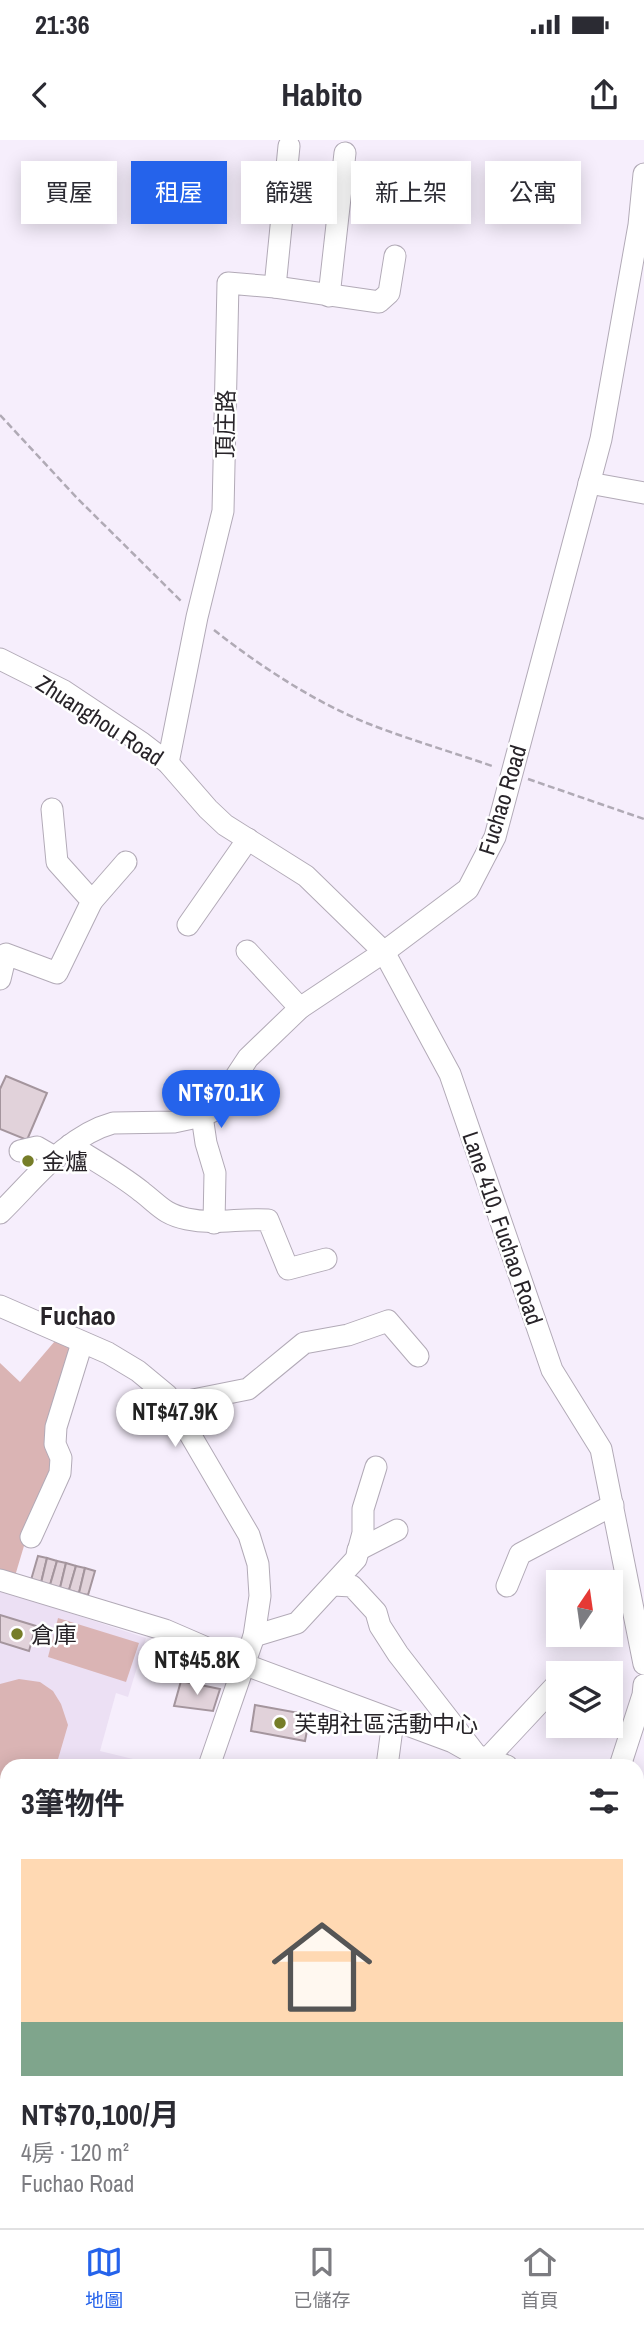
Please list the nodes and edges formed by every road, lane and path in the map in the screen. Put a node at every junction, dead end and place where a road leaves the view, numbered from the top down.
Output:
1 (289, 146) dead end
2 (345, 153) dead end
3 (644, 174) edge
4 (395, 256) dead end
5 (275, 287) junction
6 (329, 296) junction
7 (0, 415) edge
8 (589, 483) junction
9 (644, 493) edge
10 (197, 617) junction
11 (0, 659) edge
12 (168, 763) junction
13 (512, 773) junction
14 (52, 809) dead end
15 (644, 819) edge
16 (248, 839) junction
17 (127, 862) dead end
18 (92, 901) junction
19 (188, 925) dead end
20 (247, 951) dead end
21 (3, 952) edge
22 (384, 952) junction
23 (0, 979) edge
24 (300, 1008) junction
25 (202, 1116) junction
26 (20, 1151) dead end
27 (63, 1152) junction
28 (0, 1213) edge
29 (214, 1223) junction
30 (326, 1259) dead end
31 (0, 1306) edge
32 (82, 1343) junction
33 (418, 1356) dead end
34 (173, 1404) junction
35 (376, 1467) dead end
36 (613, 1506) junction
37 (397, 1531) dead end
38 (31, 1536) dead end
39 (358, 1550) junction
40 (0, 1580) edge
41 (333, 1585) junction
42 (507, 1586) dead end
43 (254, 1636) junction
44 (644, 1664) edge
45 (246, 1665) junction
46 (644, 1685) edge
47 (546, 1697) edge
48 (393, 1721) junction
49 (212, 1759) edge
50 (388, 1759) edge
51 (488, 1759) edge
52 (489, 1759) edge
53 (491, 1759) edge
54 (622, 1759) edge

1 - 5 street
2 - 6 street
3 - 8 street, Fuchao Road
4 - 6 street, 頂庄路
5 - 6 street, 頂庄路
5 - 10 street, 頂庄路
7 - 10 path
8 - 9 street
8 - 13 street, Fuchao Road
10 - 12 street, 頂庄路
10 - 13 path
11 - 12 street, Zhuanghou Road
12 - 16 street, Zhuanghou Road
13 - 15 path
13 - 22 street, Fuchao Road
14 - 18 street
16 - 19 street
16 - 22 street, Zhuanghou Road
17 - 18 street
18 - 21 street
20 - 24 street
21 - 23 street
22 - 24 street, Fuchao Road
22 - 36 street, Lane 410, Fuchao Road
24 - 25 street, Fuchao Road
25 - 27 street
25 - 29 street
26 - 27 street
27 - 28 street
27 - 29 street
29 - 30 street
31 - 32 street
32 - 34 street
32 - 38 street
33 - 34 street
34 - 43 street
35 - 39 street
36 - 42 street
36 - 44 street, Lane 410, Fuchao Road
37 - 39 street
39 - 41 street
40 - 45 street
41 - 43 street
41 - 52 street
43 - 45 street
45 - 48 street
45 - 49 street
46 - 54 street
47 - 53 street
48 - 50 street
48 - 51 street

